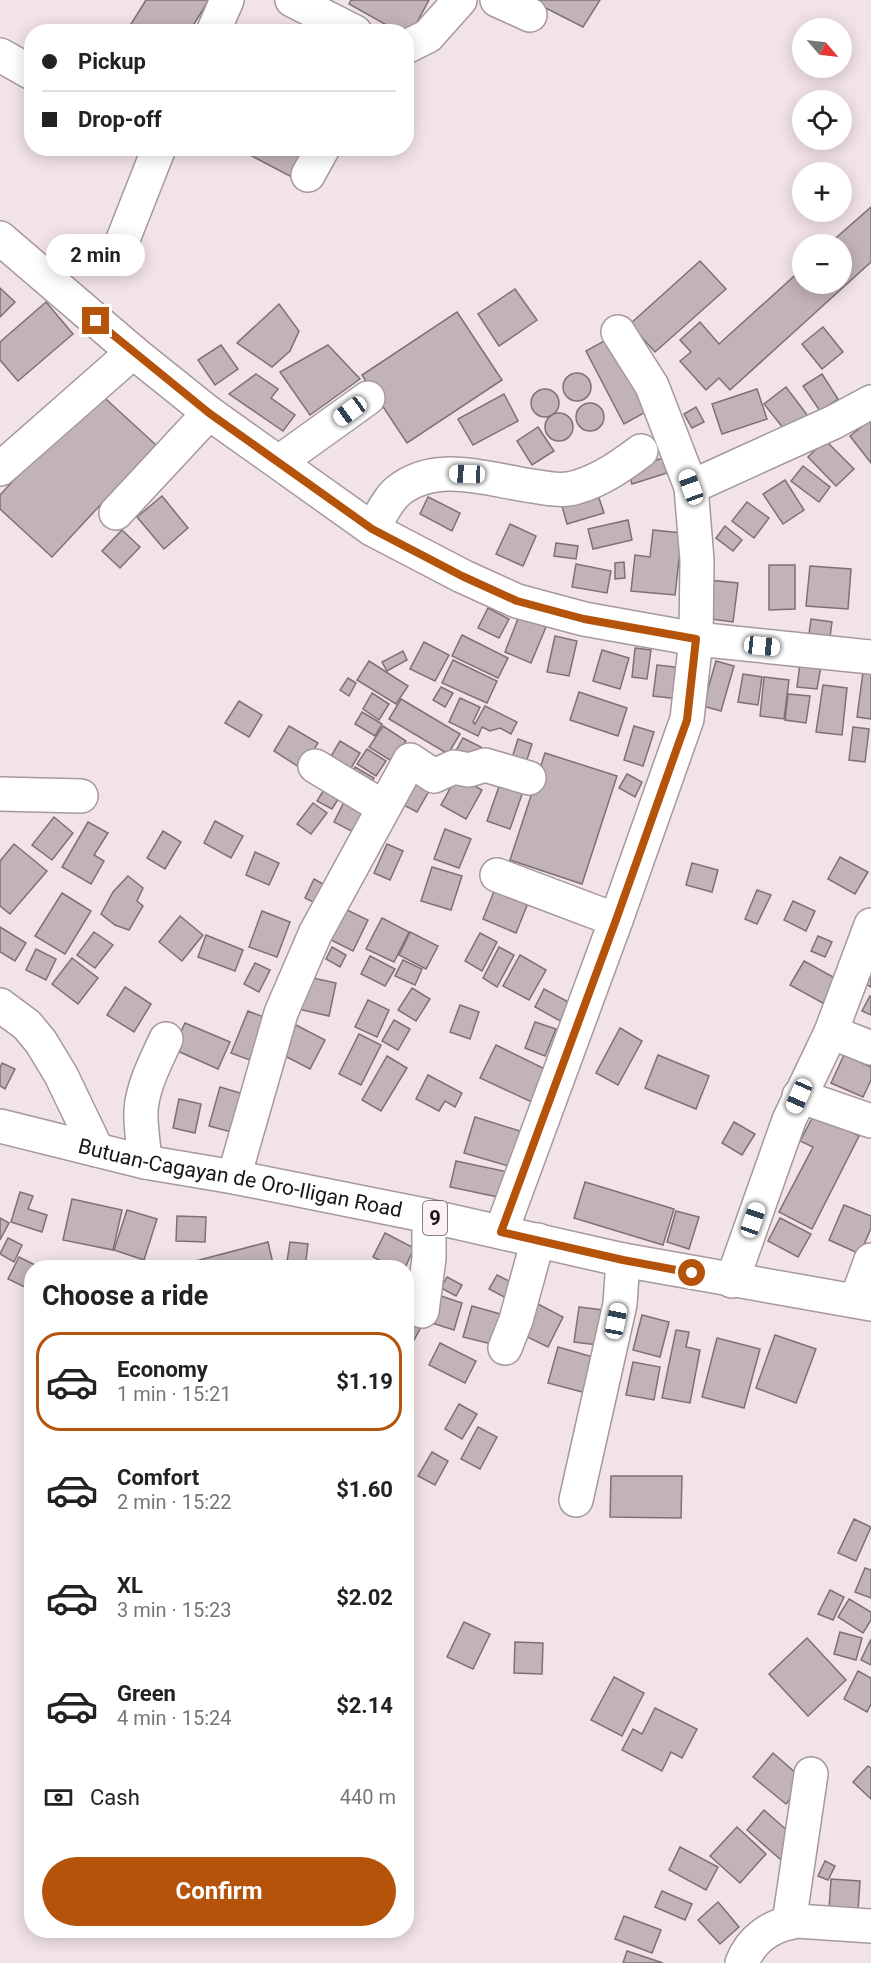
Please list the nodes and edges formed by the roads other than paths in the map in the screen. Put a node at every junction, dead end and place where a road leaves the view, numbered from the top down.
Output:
1 (227, 0) edge
2 (292, 0) edge
3 (460, 0) edge
4 (497, 0) edge
5 (530, 15) dead end
6 (216, 24) edge
7 (340, 24) edge
8 (414, 43) edge
9 (0, 55) edge
10 (24, 68) edge
11 (156, 156) edge
12 (0, 238) edge
13 (122, 242) dead end
14 (618, 332) dead end
15 (133, 352) junction
16 (368, 398) dead end
17 (871, 402) edge
18 (209, 413) junction
19 (640, 451) dead end
20 (279, 462) junction
21 (0, 469) edge
22 (691, 487) junction
23 (116, 513) dead end
24 (372, 529) junction
25 (696, 639) junction
26 (871, 657) edge
27 (315, 766) dead end
28 (529, 778) dead end
29 (0, 794) edge
30 (81, 796) dead end
31 (383, 807) junction
32 (497, 875) dead end
33 (616, 920) junction
34 (871, 925) edge
35 (0, 1005) edge
36 (831, 1032) junction
37 (166, 1039) dead end
38 (871, 1048) edge
39 (799, 1096) junction
40 (871, 1121) edge
41 (0, 1126) edge
42 (97, 1150) junction
43 (145, 1162) junction
44 (234, 1177) junction
45 (429, 1216) junction
46 (501, 1232) junction
47 (538, 1240) junction
48 (623, 1260) junction
49 (871, 1260) edge
50 (732, 1281) junction
51 (864, 1303) edge
52 (422, 1311) dead end
53 (505, 1348) dead end
54 (576, 1500) dead end
55 (811, 1774) dead end
56 (789, 1923) junction
57 (871, 1926) edge
58 (742, 1963) edge

1 - 6 main road
2 - 7 main road
3 - 8 main road
4 - 5 main road
9 - 10 main road
11 - 13 main road
12 - 15 main road
14 - 22 main road
15 - 18 main road
15 - 21 main road
16 - 20 main road
17 - 22 main road
18 - 20 main road
18 - 23 main road
19 - 24 main road
20 - 24 main road
22 - 25 main road
24 - 25 main road
25 - 26 main road
25 - 33 main road
27 - 31 main road
28 - 31 main road
29 - 30 main road
31 - 44 main road
32 - 33 main road
33 - 46 main road
34 - 36 main road
35 - 42 main road
36 - 38 main road
36 - 39 main road
37 - 43 main road
39 - 40 main road
39 - 50 main road
41 - 42 main road, Butuan-Cagayan de Oro-Iligan Road / 9
42 - 43 main road, Butuan-Cagayan de Oro-Iligan Road / 9
43 - 44 main road, Butuan-Cagayan de Oro-Iligan Road / 9
44 - 45 main road, Butuan-Cagayan de Oro-Iligan Road / 9
45 - 46 main road, Butuan-Cagayan de Oro-Iligan Road / 9
45 - 52 main road
46 - 47 main road, Butuan-Cagayan de Oro-Iligan Road / 9
47 - 48 main road, Butuan-Cagayan de Oro-Iligan Road / 9
47 - 53 main road
48 - 50 main road, Butuan-Cagayan de Oro-Iligan Road / 9
48 - 54 main road
49 - 51 main road
50 - 51 main road, Butuan-Cagayan de Oro-Iligan Road / 9
55 - 56 main road
56 - 57 main road
56 - 58 main road

